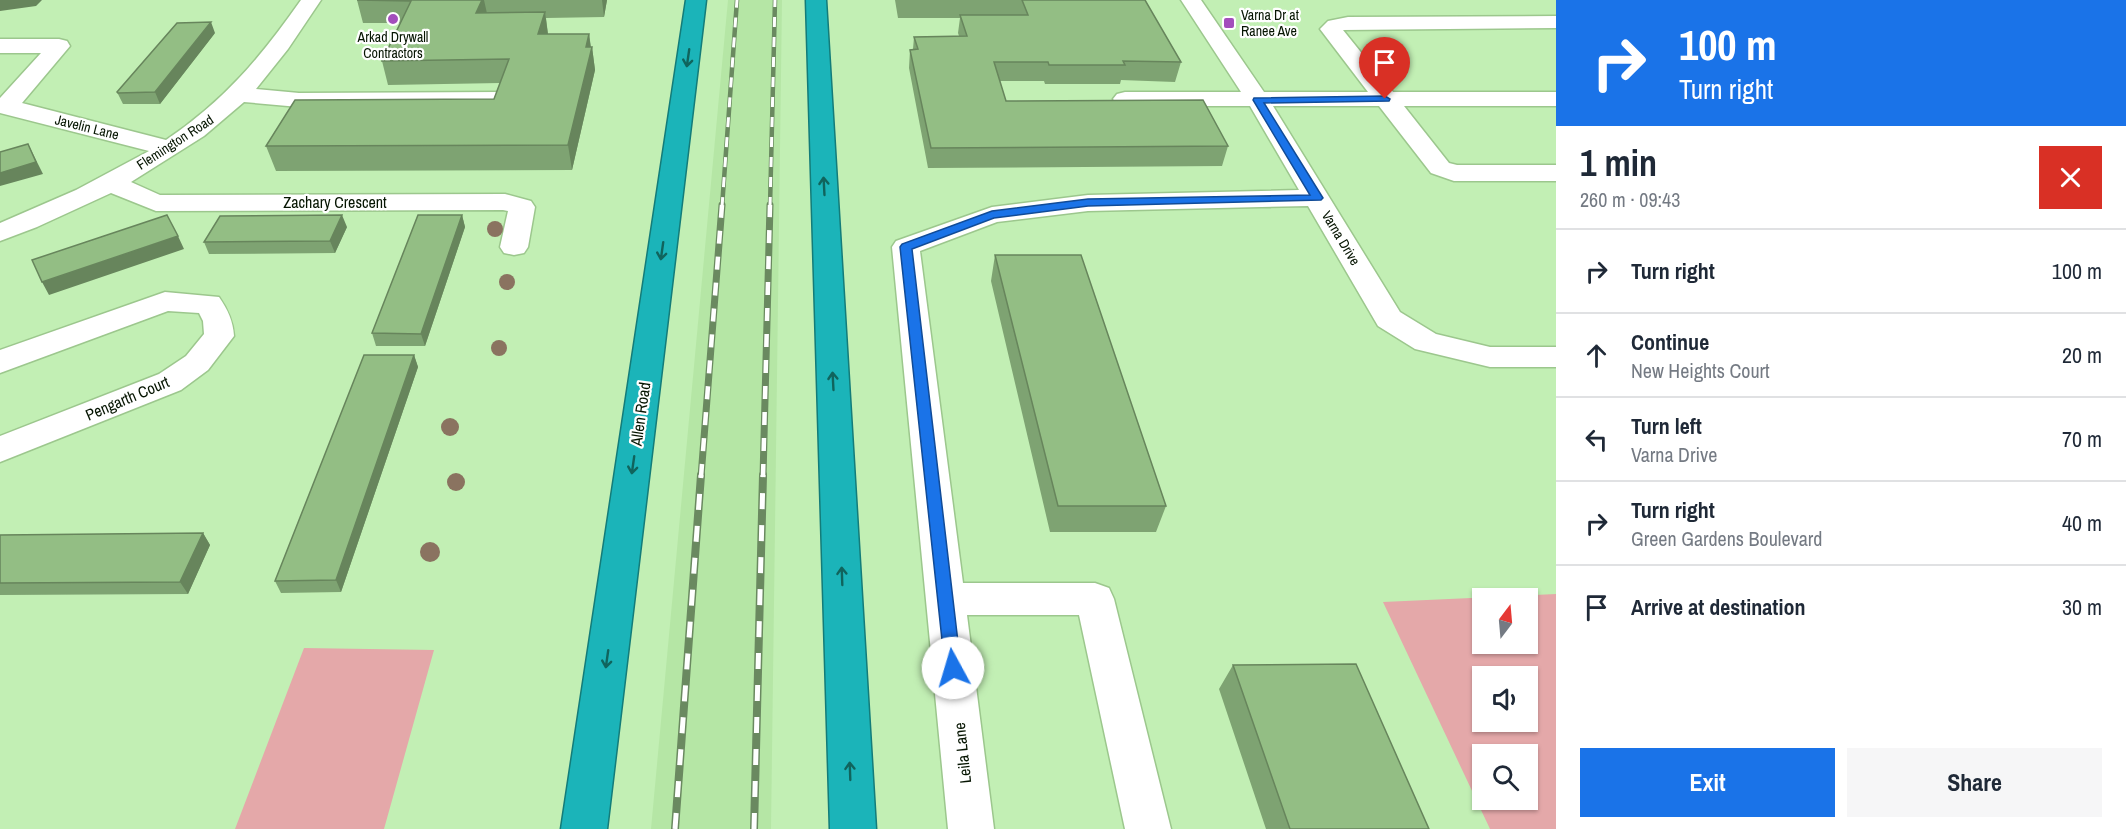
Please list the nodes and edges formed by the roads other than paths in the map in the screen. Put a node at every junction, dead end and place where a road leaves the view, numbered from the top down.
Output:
1 (311, 0) edge
2 (696, 0) edge
3 (816, 0) edge
4 (1191, 0) edge
5 (1556, 22) edge
6 (0, 46) edge
7 (238, 95) junction
8 (500, 99) edge
9 (1125, 99) edge
10 (1385, 99) junction
11 (1556, 99) edge
12 (1258, 100) junction
13 (3, 106) edge
14 (168, 148) junction
15 (1556, 173) edge
16 (111, 183) junction
17 (1317, 198) junction
18 (0, 233) edge
19 (514, 247) dead end
20 (5, 350) edge
21 (1556, 357) edge
22 (0, 450) edge
23 (945, 599) junction
24 (584, 829) edge
25 (852, 829) edge
26 (971, 829) edge
27 (1148, 829) edge

1 - 7 street, Flemington Road
2 -> 24 highway, Allen Road
25 -> 3 highway
4 - 12 street, Varna Drive
5 - 10 street
6 - 13 street, Javelin Lane
7 - 8 street
7 - 14 street, Flemington Road
9 - 12 street
10 - 11 street
10 - 12 street
10 - 15 street
12 - 17 street, Varna Drive
13 - 14 street, Javelin Lane
14 - 16 street, Flemington Road
16 - 18 street, Flemington Road
16 - 19 street, Zachary Crescent
17 - 21 street, Varna Drive
17 - 23 street, Leila Lane
20 - 22 street, Pengarth Court
23 - 26 street, Leila Lane
23 - 27 street

